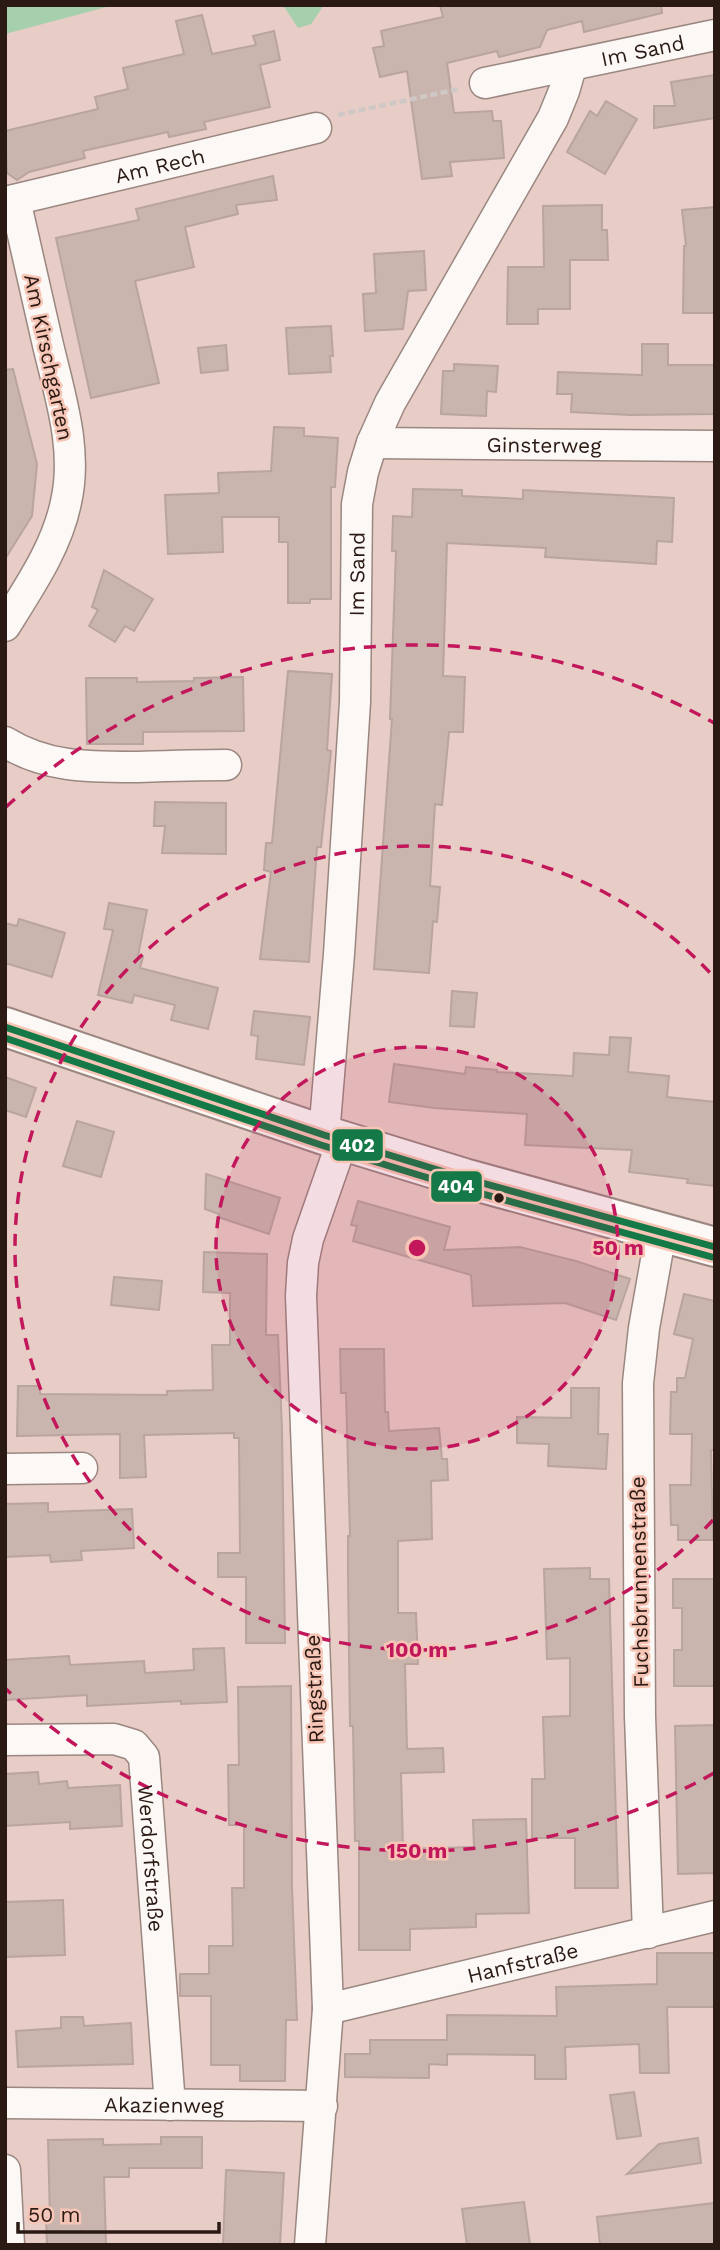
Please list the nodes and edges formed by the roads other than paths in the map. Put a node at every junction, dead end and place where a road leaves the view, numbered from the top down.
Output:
1 (715, 35) edge
2 (571, 67) junction
3 (485, 83) road end
4 (316, 128) road end
5 (10, 201) edge
6 (372, 443) junction
7 (715, 446) edge
8 (5, 626) edge
9 (5, 742) edge
10 (226, 765) dead end
11 (5, 1027) edge
12 (333, 1137) junction
13 (661, 1232) junction
14 (715, 1247) edge
15 (82, 1468) dead end
16 (5, 1469) edge
17 (5, 1740) edge
18 (715, 1916) edge
19 (648, 1933) junction
20 (328, 2009) junction
21 (5, 2103) edge
22 (170, 2105) junction
23 (322, 2106) junction
24 (5, 2170) edge
25 (9, 2245) edge
26 (310, 2245) edge

1 - 2 street, Im Sand
2 - 3 street, Im Sand
2 - 6 street, Im Sand
4 - 5 street, Am Rech
5 - 8 street, Am Kirschgarten
6 - 7 street, Ginsterweg
6 - 12 street, Im Sand
9 - 10 street
11 - 12 main road
12 - 13 main road
12 - 20 street, Ringstraße
13 - 14 main road
13 - 19 street, Fuchsbrunnenstraße
15 - 16 street
17 - 22 street, Werdorfstraße
18 - 19 street, Hanfstraße
19 - 20 street, Hanfstraße
20 - 23 street, Ringstraße
21 - 22 street, Akazienweg
22 - 23 street, Akazienweg
23 - 26 street, Ringstraße
24 - 25 street

